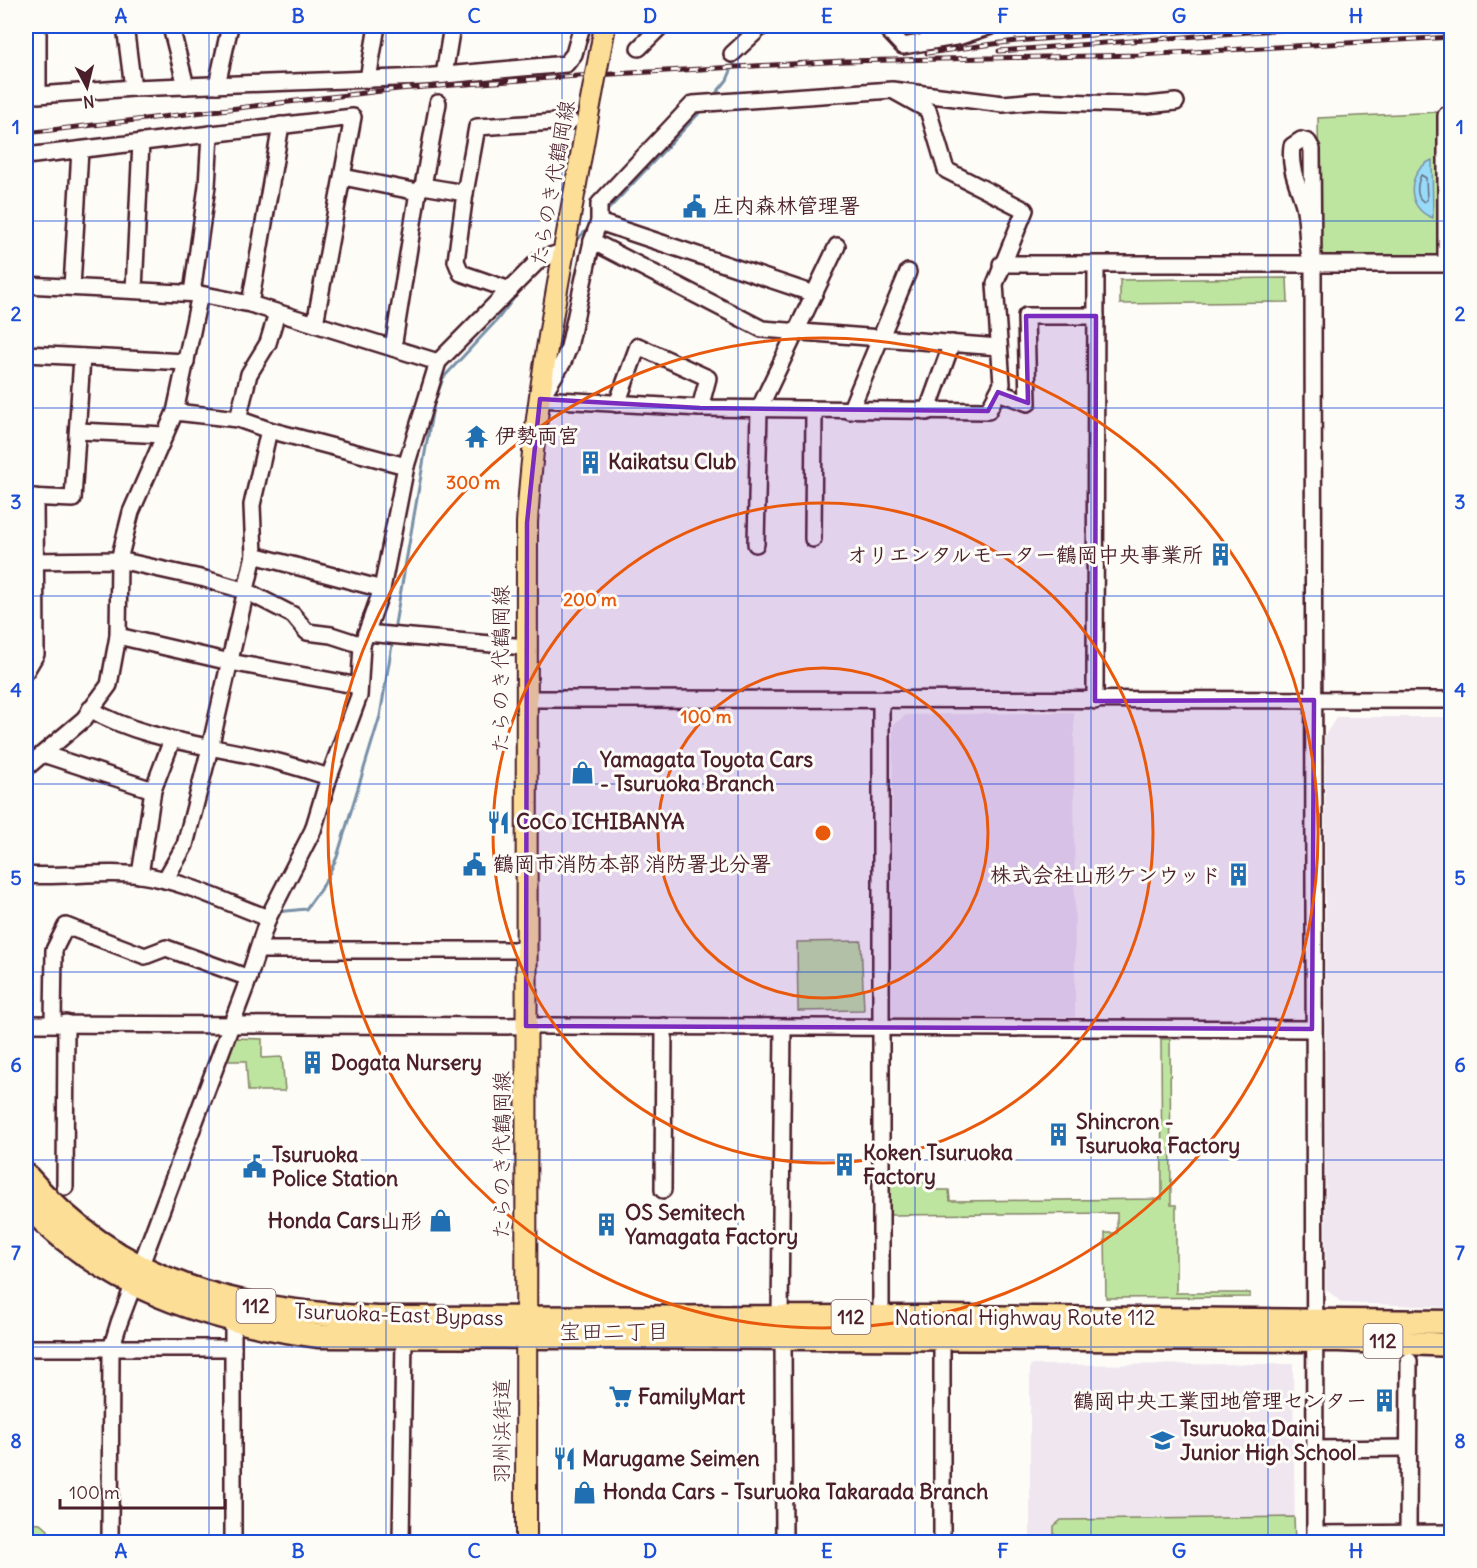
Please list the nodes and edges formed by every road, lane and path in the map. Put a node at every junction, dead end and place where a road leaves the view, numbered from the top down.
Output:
1 (38, 26) edge
2 (125, 26) edge
3 (230, 26) edge
4 (376, 26) edge
5 (452, 26) edge
6 (582, 26) edge
7 (661, 26) edge
8 (762, 26) edge
9 (884, 26) edge
10 (991, 26) edge
11 (172, 31) dead end
12 (960, 31) edge
13 (603, 34) edge
14 (639, 48) dead end
15 (732, 54) dead end
16 (444, 75) junction
17 (368, 79) junction
18 (217, 85) junction
19 (186, 86) junction
20 (133, 88) junction
21 (892, 90) junction
22 (1176, 102) dead end
23 (438, 103) dead end
24 (1452, 115) edge
25 (579, 118) junction
26 (281, 125) junction
27 (210, 134) junction
28 (141, 142) junction
29 (80, 150) junction
30 (26, 156) edge
31 (343, 177) junction
32 (1449, 182) edge
33 (421, 189) junction
34 (465, 193) junction
35 (599, 222) junction
36 (592, 241) junction
37 (837, 246) dead end
38 (566, 251) junction
39 (1001, 264) junction
40 (1449, 264) edge
41 (1096, 265) junction
42 (1313, 266) junction
43 (908, 272) dead end
44 (26, 285) edge
45 (72, 287) junction
46 (134, 290) junction
47 (510, 290) junction
48 (196, 294) junction
49 (814, 294) junction
50 (250, 304) junction
51 (277, 313) junction
52 (1096, 316) junction
53 (315, 324) junction
54 (796, 331) junction
55 (880, 338) junction
56 (952, 343) junction
57 (999, 347) junction
58 (393, 348) junction
59 (26, 354) edge
60 (82, 357) junction
61 (186, 362) junction
62 (438, 362) junction
63 (998, 392) junction
64 (540, 399) junction
65 (617, 404) junction
66 (700, 408) junction
67 (759, 409) junction
68 (814, 411) junction
69 (850, 411) junction
70 (174, 412) junction
71 (927, 412) junction
72 (238, 419) junction
73 (78, 430) junction
74 (269, 430) junction
75 (165, 435) junction
76 (406, 466) junction
77 (30, 497) edge
78 (813, 538) dead end
79 (756, 544) dead end
80 (254, 555) junction
81 (119, 560) junction
82 (31, 561) edge
83 (382, 589) junction
84 (246, 591) junction
85 (118, 636) junction
86 (364, 639) junction
87 (525, 647) junction
88 (230, 662) junction
89 (26, 671) edge
90 (359, 686) junction
91 (525, 699) junction
92 (881, 700) junction
93 (1314, 700) junction
94 (1452, 700) edge
95 (1095, 701) junction
96 (90, 709) junction
97 (172, 740) junction
98 (210, 748) junction
99 (43, 754) junction
100 (26, 768) edge
101 (329, 777) junction
102 (153, 790) junction
103 (26, 875) edge
104 (140, 875) junction
105 (165, 880) junction
106 (268, 918) junction
107 (258, 950) junction
108 (526, 950) junction
109 (249, 978) junction
110 (60, 1023) junction
111 (26, 1024) edge
112 (230, 1024) junction
113 (526, 1026) junction
114 (664, 1026) junction
115 (783, 1027) junction
116 (882, 1027) junction
117 (1312, 1029) junction
118 (26, 1175) edge
119 (65, 1187) dead end
120 (663, 1190) dead end
121 (26, 1204) edge
122 (137, 1276) junction
123 (881, 1317) junction
124 (233, 1322) junction
125 (1452, 1322) edge
126 (526, 1328) junction
127 (782, 1328) junction
128 (1314, 1330) junction
129 (942, 1337) junction
130 (404, 1338) junction
131 (1452, 1345) edge
132 (26, 1348) edge
133 (233, 1348) junction
134 (111, 1349) junction
135 (1409, 1361) dead end
136 (1408, 1448) junction
137 (1314, 1449) junction
138 (1408, 1533) junction
139 (1449, 1533) dead end
140 (1315, 1538) edge
141 (110, 1542) edge
142 (233, 1542) edge
143 (401, 1542) edge
144 (526, 1542) edge
145 (784, 1542) edge
146 (942, 1542) edge

1 - 20 street
2 - 20 street
3 - 18 street
4 - 17 street
5 - 16 street
6 - 16 street
7 - 14 street
8 - 15 street
9 - 12 street
10 - 12 street
11 - 19 street
13 - 25 main road, たらのき代鶴岡線, bridge
16 - 17 street
17 - 18 street
18 - 19 street
19 - 20 street
21 - 22 street
21 - 35 street
21 - 39 street
23 - 33 street
24 - 32 street
25 - 34 street
25 - 38 main road, たらのき代鶴岡線
26 - 27 street
26 - 31 street
26 - 50 street
27 - 28 street
27 - 48 street
28 - 29 street
28 - 46 street
29 - 30 street
29 - 45 street
31 - 33 street
31 - 53 street
32 - 40 street
33 - 34 street
33 - 58 street
34 - 47 street
35 - 36 street
35 - 49 street
36 - 54 street
36 - 64 street
37 - 49 street
38 - 47 street
38 - 64 main road, たらのき代鶴岡線
39 - 41 street
39 - 57 street
40 - 42 street
41 - 42 street
41 - 52 street
42 - 42 street
42 - 93 street
43 - 55 street
44 - 45 street
45 - 46 street
46 - 48 street
47 - 62 street
48 - 50 street
48 - 61 street
49 - 54 street
50 - 51 street
51 - 53 street
51 - 72 street
52 - 63 street
52 - 95 street
53 - 58 street
54 - 55 street
54 - 67 street
55 - 56 street
55 - 69 street
56 - 57 street
56 - 71 street
57 - 63 street
58 - 62 street
59 - 60 street
60 - 61 street
60 - 73 street
61 - 70 street
62 - 76 street
63 - 71 street
64 - 65 street
64 - 87 main road, たらのき代鶴岡線
65 - 66 street
65 - 66 street
66 - 67 street
67 - 68 street
67 - 79 street
68 - 69 street
68 - 78 street
69 - 71 street
70 - 72 street
70 - 75 street
72 - 74 street
73 - 75 street
73 - 77 street
74 - 76 street
74 - 80 street
75 - 81 street
76 - 83 street
77 - 82 street
80 - 83 street
80 - 84 street
81 - 82 street
81 - 84 street
81 - 85 street
82 - 89 street
83 - 86 street
84 - 86 street
84 - 88 street
85 - 88 street
85 - 96 street
86 - 87 street
86 - 90 street
87 - 91 main road, たらのき代鶴岡線
88 - 90 street
88 - 98 street
90 - 101 street
91 - 92 street
91 - 108 main road, たらのき代鶴岡線
92 - 95 street
92 - 116 street
93 - 94 street
93 - 95 street
93 - 117 street
96 - 97 street
96 - 99 street
97 - 98 street
97 - 102 street
98 - 101 street
98 - 105 street
99 - 100 street
99 - 102 street
101 - 106 street
102 - 104 street
103 - 104 street
104 - 105 street
105 - 106 street
106 - 107 street
107 - 108 street
107 - 109 street
108 - 113 main road, たらのき代鶴岡線
109 - 110 street
109 - 112 street
110 - 111 street
110 - 112 street
110 - 119 street
112 - 113 street
112 - 122 street
113 - 114 street
113 - 126 main road, たらのき代鶴岡線
114 - 115 street
114 - 120 street
115 - 116 street
115 - 127 street
116 - 117 street
116 - 123 street
117 - 128 street
118 - 122 highway, Tsuruoka-East Bypass / 112
121 - 122 highway, Tsuruoka-East Bypass / 112
122 - 124 highway, Tsuruoka-East Bypass / 112
122 - 126 highway, Tsuruoka-East Bypass / 112
122 - 134 street
123 - 127 highway, National Highway Route 112 / 112
123 - 128 highway, National Highway Route 112 / 112
124 - 130 highway, Tsuruoka-East Bypass / 112
124 - 133 street
125 - 128 highway, National Highway Route 112 / 112
126 - 127 highway, National Highway Route 112 / 112
126 - 130 highway, Tsuruoka-East Bypass / 112
126 - 144 main road, 羽州浜街道
127 - 129 highway, National Highway Route 112 / 112
127 - 145 street
128 - 129 highway, National Highway Route 112 / 112
128 - 131 highway, National Highway Route 112 / 112
128 - 137 street
129 - 146 street
130 - 143 street
132 - 134 street
133 - 134 street
133 - 142 street
134 - 141 street
135 - 136 street
136 - 137 street
136 - 138 street
137 - 140 street
138 - 139 street
138 - 140 street

